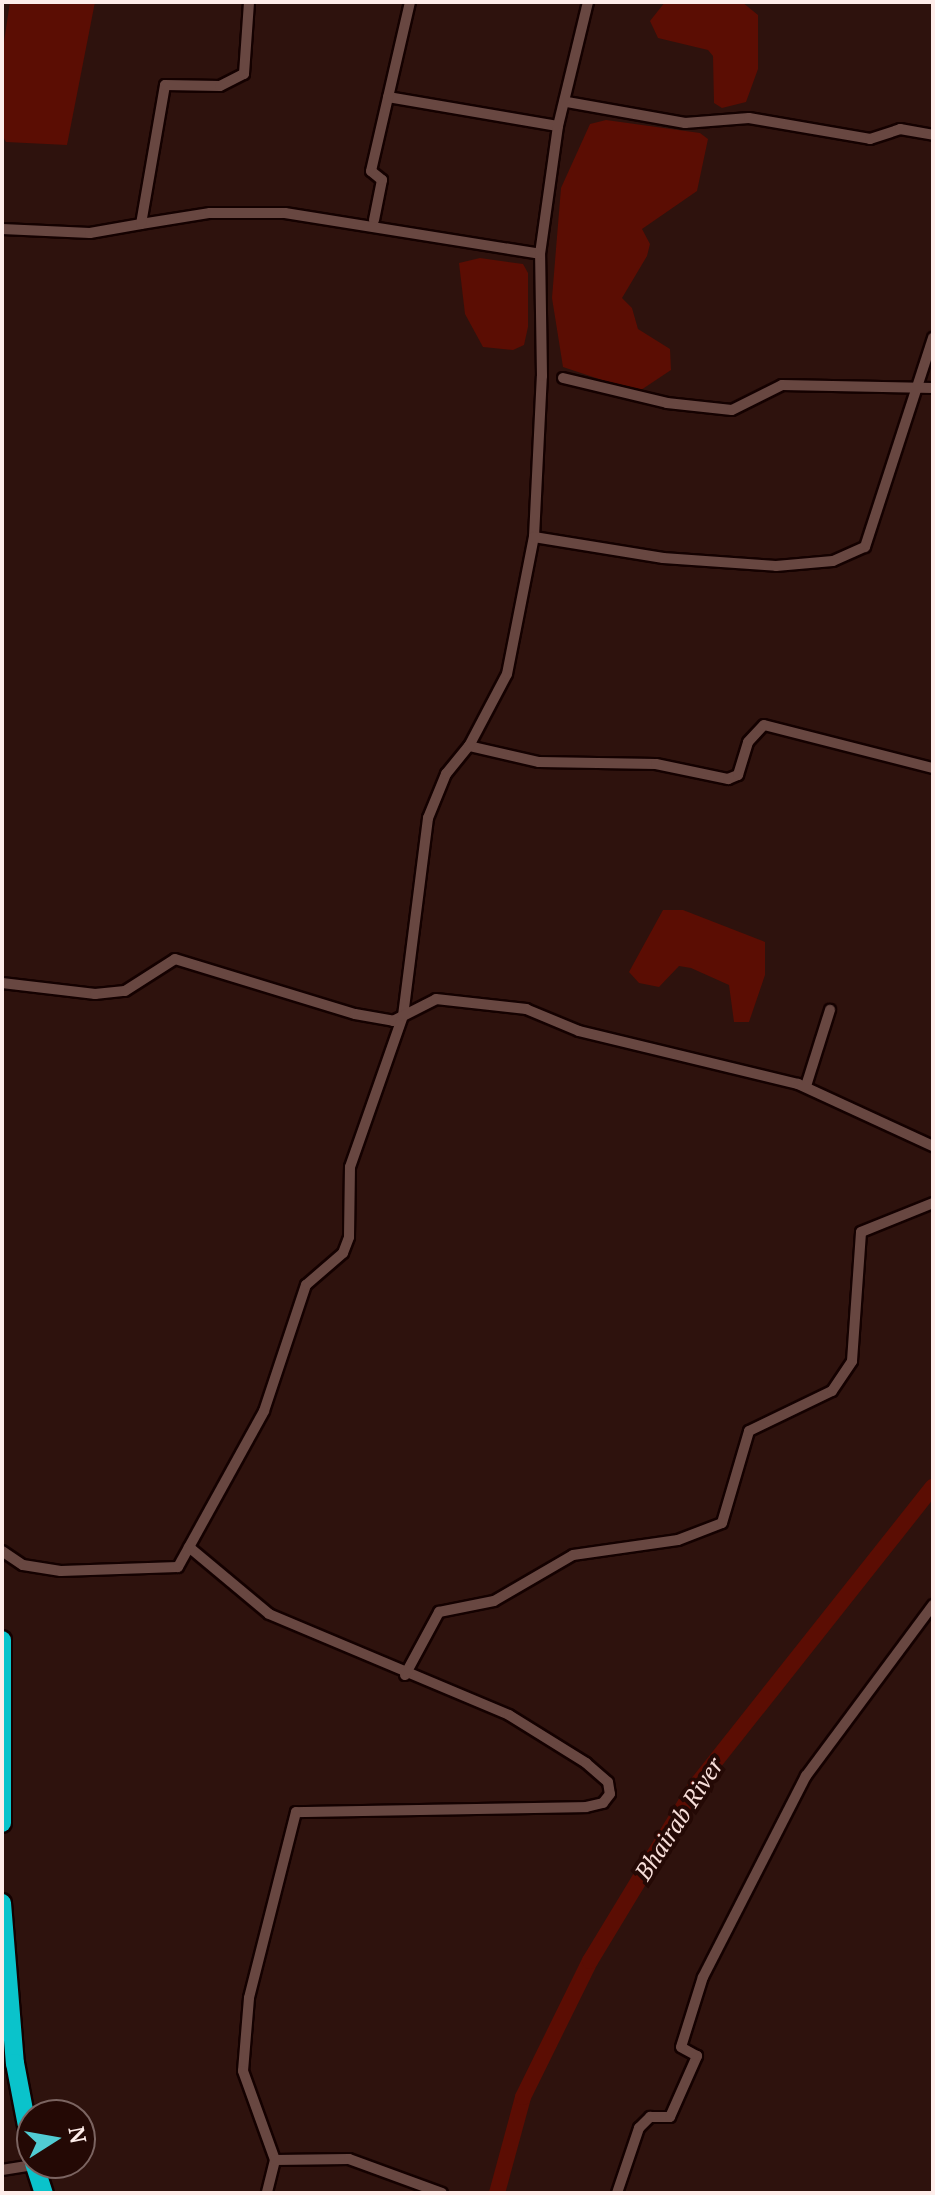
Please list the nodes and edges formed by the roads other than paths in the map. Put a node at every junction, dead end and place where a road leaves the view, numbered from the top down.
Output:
1 (249, 2) edge
2 (410, 2) edge
3 (588, 2) edge
4 (388, 97) junction
5 (567, 102) junction
6 (558, 126) junction
7 (933, 135) edge
8 (374, 220) dead end
9 (141, 224) junction
10 (2, 229) edge
11 (540, 254) junction
12 (933, 338) edge
13 (563, 378) dead end
14 (914, 388) junction
15 (933, 388) edge
16 (534, 537) junction
17 (469, 746) junction
18 (933, 768) edge
19 (2, 983) edge
20 (830, 1010) dead end
21 (403, 1016) junction
22 (806, 1086) junction
23 (933, 1146) edge
24 (933, 1203) edge
25 (189, 1547) junction
26 (2, 1551) edge
27 (933, 1605) edge
28 (2, 1640) edge
29 (405, 1675) junction
30 (2, 1823) edge
31 (2, 1903) edge
32 (22, 2099) edge
33 (275, 2160) junction
34 (267, 2193) edge
35 (442, 2193) edge
36 (617, 2193) edge

1 - 9 street
2 - 4 street
3 - 5 street
4 - 6 street
4 - 8 street
5 - 6 street
5 - 7 street
6 - 11 street
9 - 10 street
9 - 11 street
11 - 16 street
12 - 14 street
13 - 14 street
14 - 15 street
14 - 16 street
16 - 17 street
17 - 18 street
17 - 21 street
19 - 21 street
20 - 22 street
21 - 22 street
21 - 25 street
22 - 23 street
24 - 29 street
25 - 26 street
25 - 29 street
27 - 36 street
28 - 30 highway
29 - 33 street
31 - 32 highway
33 - 34 street
33 - 35 street

